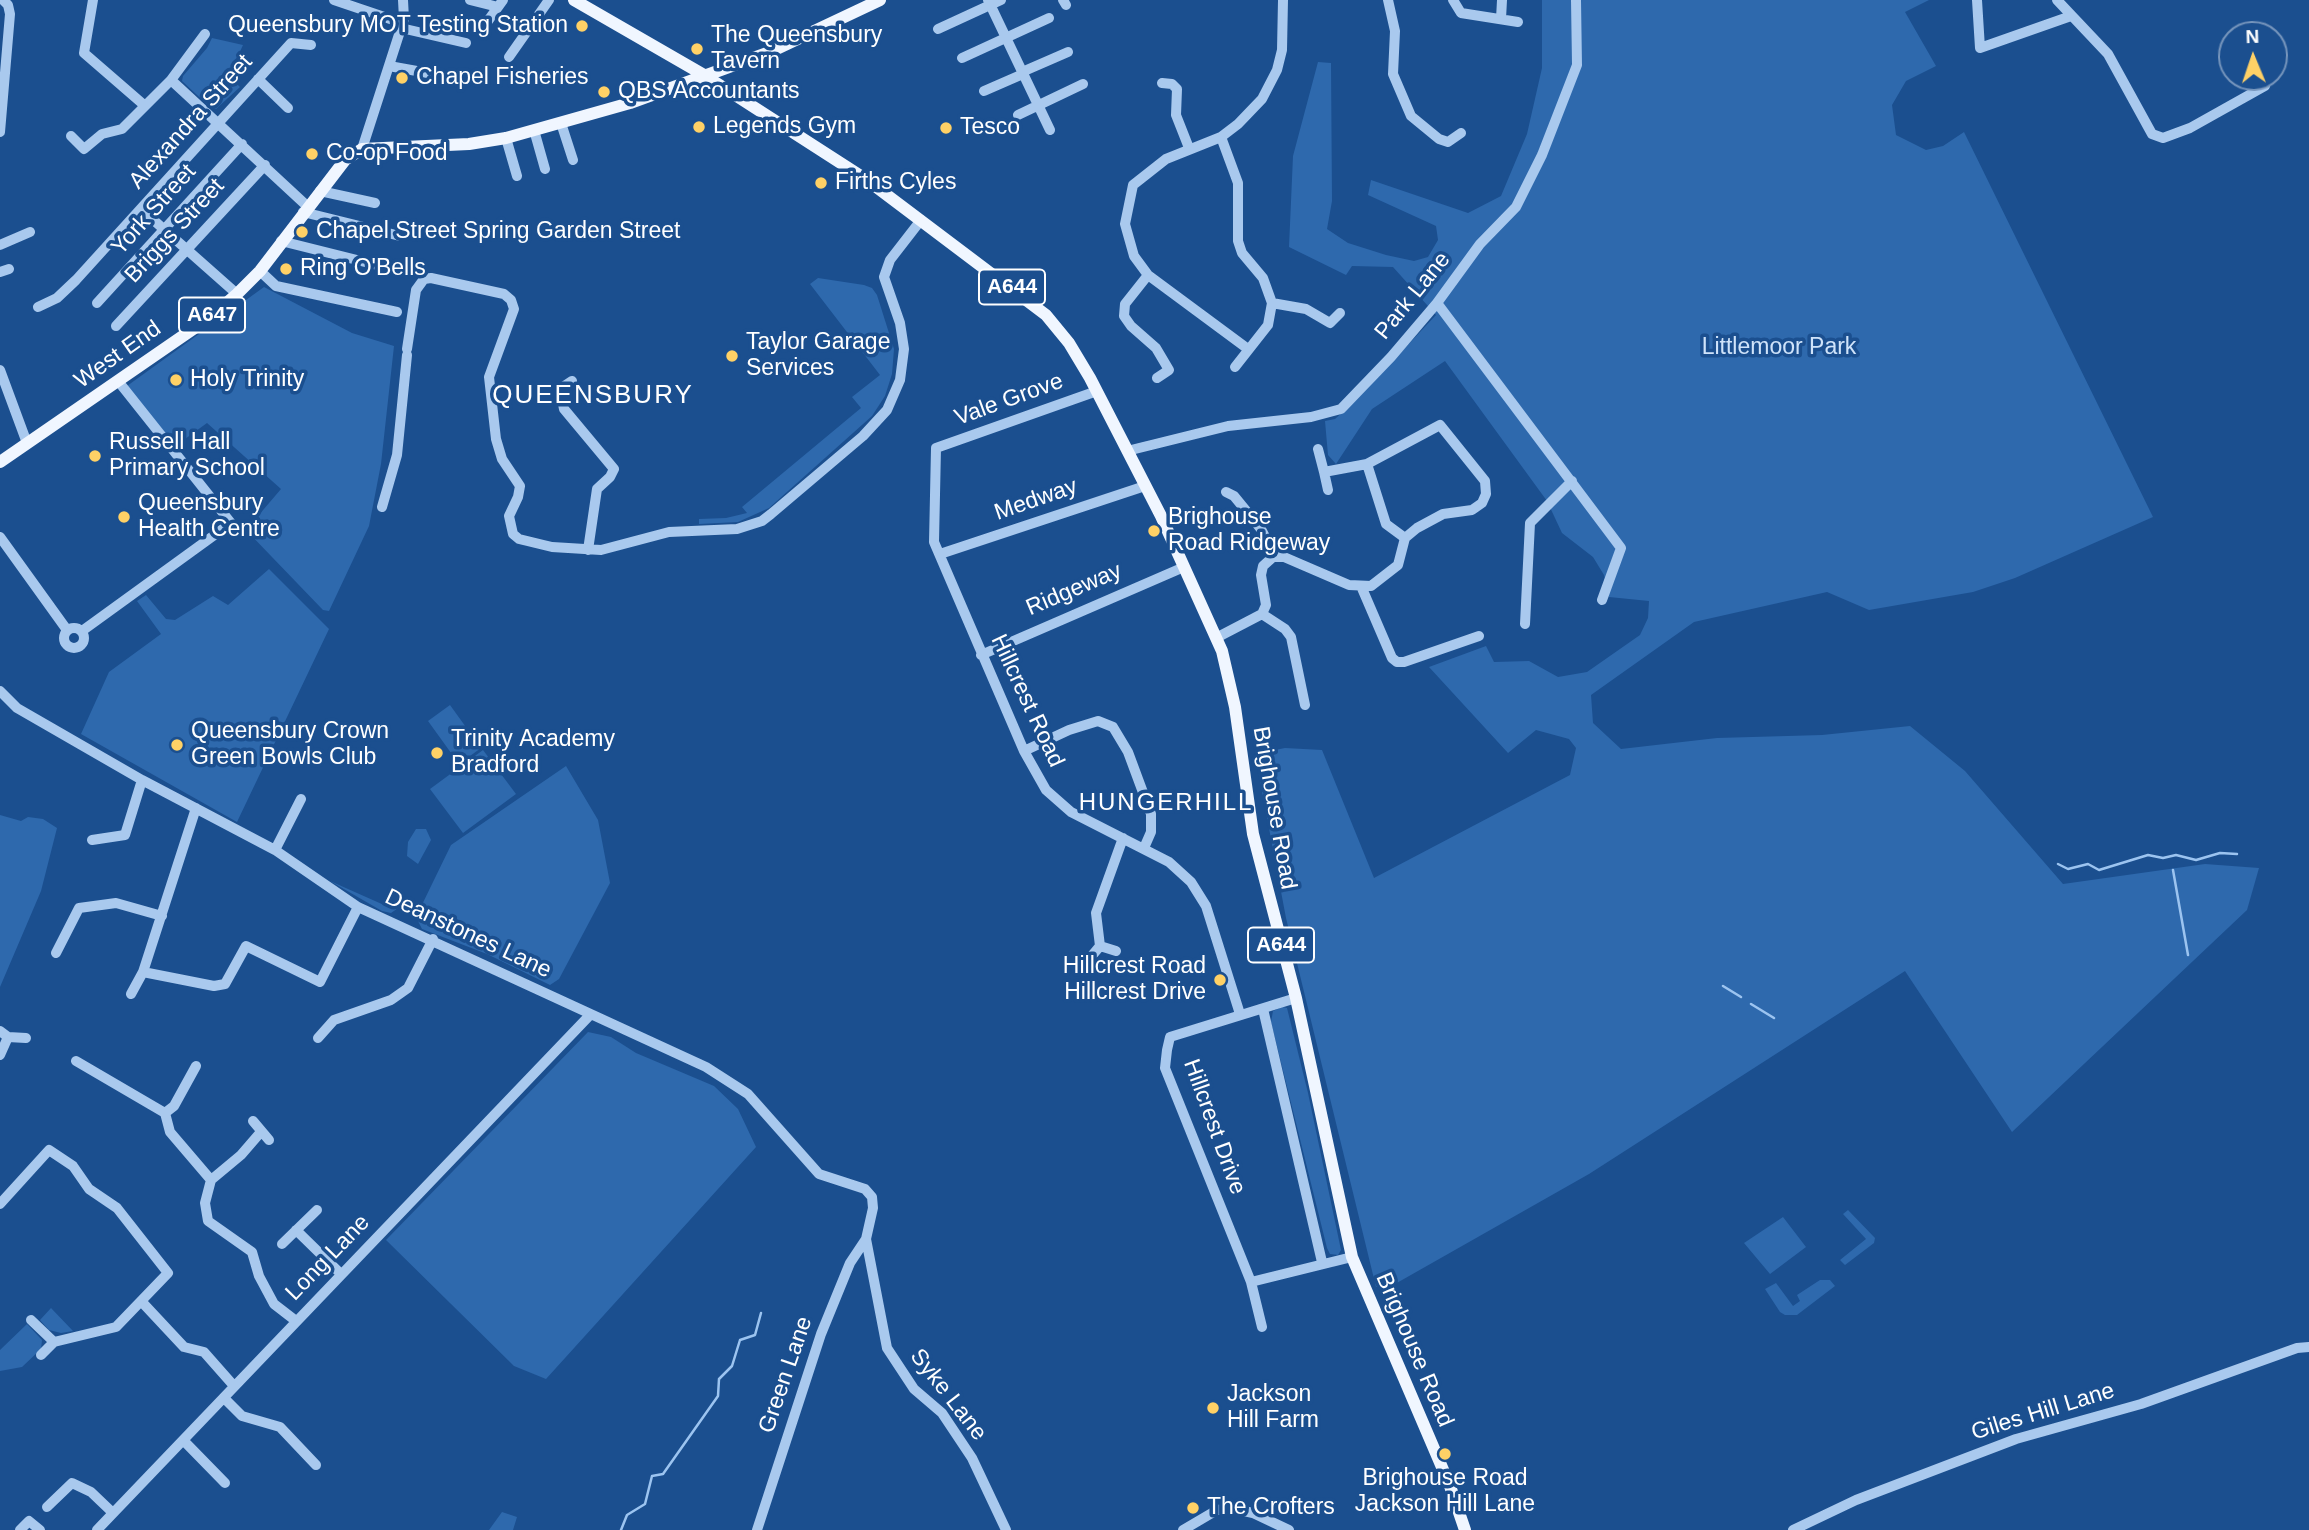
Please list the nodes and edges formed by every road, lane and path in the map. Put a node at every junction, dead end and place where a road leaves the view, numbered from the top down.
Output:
1 (3, 0) edge
2 (93, 0) edge
3 (334, 0) edge
4 (403, 0) edge
5 (470, 0) edge
6 (549, 0) edge
7 (574, 0) edge
8 (1283, 0) edge
9 (1388, 0) edge
10 (1453, 0) edge
11 (1502, 0) edge
12 (1576, 0) edge
13 (1977, 0) edge
14 (2057, 0) edge
15 (876, 1) edge
16 (993, 2) edge
17 (500, 4) edge
18 (2071, 16) junction
19 (1049, 18) dead end
20 (1501, 19) junction
21 (1518, 22) dead end
22 (485, 25) dead end
23 (402, 26) junction
24 (938, 29) dead end
25 (205, 34) dead end
26 (1006, 38) junction
27 (466, 43) dead end
28 (312, 45) dead end
29 (1068, 52) dead end
30 (509, 57) dead end
31 (962, 58) dead end
32 (389, 65) junction
33 (1022, 73) junction
34 (704, 75) junction
35 (450, 77) dead end
36 (258, 79) junction
37 (171, 80) junction
38 (1162, 83) dead end
39 (1083, 85) dead end
40 (984, 91) dead end
41 (2255, 91) edge
42 (144, 105) junction
43 (1038, 106) junction
44 (288, 107) dead end
45 (1018, 115) dead end
46 (219, 123) junction
47 (561, 123) junction
48 (534, 130) junction
49 (1050, 130) dead end
50 (0, 132) edge
51 (1461, 133) dead end
52 (71, 136) dead end
53 (1221, 137) junction
54 (506, 138) junction
55 (242, 144) junction
56 (1189, 148) junction
57 (362, 149) junction
58 (573, 160) dead end
59 (265, 165) junction
60 (545, 169) dead end
61 (517, 176) dead end
62 (320, 191) junction
63 (375, 203) dead end
64 (141, 209) junction
65 (305, 209) junction
66 (921, 220) junction
67 (164, 230) junction
68 (30, 232) dead end
69 (400, 236) dead end
70 (281, 241) junction
71 (0, 245) edge
72 (187, 250) junction
73 (389, 268) dead end
74 (260, 271) junction
75 (1148, 275) junction
76 (237, 294) junction
77 (97, 303) dead end
78 (1272, 303) junction
79 (1437, 303) junction
80 (38, 307) dead end
81 (397, 312) dead end
82 (1340, 313) dead end
83 (117, 326) dead end
84 (1248, 349) junction
85 (1235, 367) dead end
86 (0, 370) edge
87 (1157, 378) dead end
88 (118, 381) junction
89 (572, 381) dead end
90 (548, 384) dead end
91 (560, 389) junction
92 (1097, 391) junction
93 (27, 443) junction
94 (936, 448) joint
95 (1318, 449) dead end
96 (1127, 451) junction
97 (0, 462) edge
98 (1367, 464) junction
99 (1324, 472) junction
100 (1572, 481) junction
101 (1144, 486) junction
102 (1328, 490) dead end
103 (1233, 493) dead end
104 (382, 507) dead end
105 (0, 537) edge
106 (1405, 538) junction
107 (588, 550) junction
108 (940, 554) junction
109 (1273, 557) junction
110 (1184, 567) junction
111 (1361, 586) junction
112 (1602, 600) dead end
113 (1262, 614) junction
114 (1525, 624) dead end
115 (67, 630) junction
116 (82, 631) junction
117 (1479, 636) dead end
118 (1216, 638) junction
119 (981, 655) junction
120 (0, 691) edge
121 (1305, 705) dead end
122 (1024, 751) junction
123 (142, 780) junction
124 (301, 799) dead end
125 (196, 807) junction
126 (1123, 838) junction
127 (92, 840) dead end
128 (1144, 848) junction
129 (275, 850) junction
130 (358, 907) junction
131 (162, 916) junction
132 (433, 939) junction
133 (1100, 946) junction
134 (1116, 951) dead end
135 (56, 953) dead end
136 (1090, 958) dead end
137 (143, 972) junction
138 (131, 994) dead end
139 (1296, 998) junction
140 (1263, 1009) junction
141 (1240, 1014) junction
142 (590, 1015) junction
143 (4, 1034) edge
144 (26, 1038) dead end
145 (318, 1038) dead end
146 (0, 1055) edge
147 (76, 1061) dead end
148 (195, 1066) dead end
149 (164, 1113) junction
150 (253, 1121) dead end
151 (211, 1180) junction
152 (0, 1204) edge
153 (317, 1210) dead end
154 (296, 1230) junction
155 (866, 1239) junction
156 (282, 1244) dead end
157 (1352, 1257) junction
158 (1322, 1262) junction
159 (341, 1274) junction
160 (1251, 1282) junction
161 (141, 1301) junction
162 (31, 1320) dead end
163 (296, 1321) junction
164 (1262, 1326) dead end
165 (54, 1342) junction
166 (2309, 1347) edge
167 (41, 1355) dead end
168 (234, 1386) junction
169 (223, 1398) junction
170 (183, 1440) junction
171 (316, 1465) dead end
172 (225, 1483) dead end
173 (47, 1507) dead end
174 (113, 1513) junction
175 (20, 1530) edge
176 (40, 1530) edge
177 (97, 1530) edge
178 (757, 1530) edge
179 (1006, 1530) edge
180 (1183, 1530) edge
181 (1289, 1530) edge
182 (1465, 1530) edge
183 (1793, 1530) edge

1 - 50 street
2 - 42 street
3 - 23 street
4 - 23 street
5 - 17 street
6 - 30 street
7 - 34 main road, A644
8 - 53 street
9 - 51 street
10 - 20 street
11 - 20 street
12 - 79 street, Park Lane
13 - 18 street
14 - 18 street
15 - 34 main road
16 - 24 street
16 - 26 street
17 - 22 street
18 - 41 street
19 - 26 street
20 - 21 street
23 - 27 street
23 - 32 street
25 - 37 street
26 - 31 street
26 - 33 street
28 - 36 street, Alexandra Street
29 - 33 street
32 - 35 street
32 - 57 street
33 - 40 street
33 - 43 street
34 - 47 main road
34 - 66 main road, Brighouse Road / A644
36 - 44 street
36 - 46 street, Alexandra Street
37 - 42 street
37 - 46 street
38 - 56 street
39 - 43 street
42 - 52 street
43 - 45 street
43 - 49 street
46 - 55 street
46 - 64 street, Alexandra Street
47 - 48 main road
47 - 58 street
48 - 54 main road
48 - 60 street
53 - 56 street
53 - 78 street
54 - 57 main road
54 - 61 street
55 - 59 street
55 - 67 street, York Street
56 - 75 street
57 - 62 main road, West End / A647
59 - 65 street
59 - 72 street, Briggs Street
62 - 63 street
62 - 65 main road, West End / A647
64 - 67 street
64 - 80 street, Alexandra Street
65 - 69 street
65 - 70 main road, West End / A647
66 - 92 main road, Brighouse Road / A644
66 - 107 street
67 - 72 street
67 - 77 street, York Street
68 - 71 street
70 - 73 street
70 - 74 main road, West End / A647
72 - 76 street
72 - 83 street, Briggs Street
74 - 76 main road, West End / A647
74 - 81 street
75 - 84 street
75 - 87 street
76 - 88 main road, West End / A647
78 - 82 street
78 - 84 street
79 - 96 street, Park Lane
79 - 100 street
84 - 85 street
86 - 93 street
88 - 93 main road, West End / A647
88 - 116 street
89 - 91 street
90 - 91 street
91 - 107 street
92 - 94 street, Vale Grove
92 - 96 main road, Brighouse Road / A644
93 - 97 main road, West End / A647
94 - 108 street, Hillcrest Road
95 - 99 street
96 - 101 main road, Brighouse Road / A644
98 - 99 street
98 - 106 street
98 - 106 street
99 - 102 street
100 - 112 street
100 - 114 street
101 - 108 street, Medway
101 - 110 main road, Brighouse Road / A644
103 - 109 street
104 - 107 street
105 - 115 street
106 - 111 street
108 - 119 street, Hillcrest Road
109 - 111 street
109 - 113 street
110 - 118 main road, Brighouse Road / A644
110 - 119 street, Ridgeway
111 - 117 street
113 - 118 street
113 - 121 street
115 - 116 street
115 - 116 street
118 - 139 main road, Brighouse Road / A644
119 - 122 street, Hillcrest Road
120 - 123 street, Deanstones Lane
122 - 126 street, Hillcrest Road
122 - 128 street
123 - 125 street, Deanstones Lane
123 - 127 street
124 - 129 street
125 - 129 street, Deanstones Lane
125 - 131 street
126 - 128 street, Hillcrest Road
126 - 133 street
128 - 141 street, Hillcrest Road
129 - 130 street, Deanstones Lane
130 - 132 street, Deanstones Lane
130 - 137 street
131 - 135 street
131 - 137 street
132 - 142 street, Deanstones Lane
132 - 145 street
133 - 134 street
133 - 136 street
137 - 138 street
139 - 140 street, Hillcrest Drive
139 - 157 main road, Brighouse Road / A644
140 - 141 street, Hillcrest Drive
140 - 158 street
141 - 160 street, Hillcrest Drive
142 - 155 street, Deanstones Lane
142 - 159 street, Long Lane
143 - 144 street
143 - 146 street
147 - 149 street
148 - 149 street
149 - 151 street
150 - 151 street
151 - 163 street
152 - 161 street
153 - 154 street
154 - 156 street
154 - 159 street
155 - 178 street, Green Lane
155 - 179 street, Syke Lane
157 - 158 street
157 - 182 main road, Brighouse Road / A644
158 - 160 street
159 - 163 street, Long Lane
160 - 164 street, Hillcrest Drive
161 - 165 street
161 - 168 street
162 - 165 street
163 - 168 street, Long Lane
165 - 167 street
166 - 183 street, Giles Hill Lane
168 - 169 street, Long Lane
169 - 170 street, Long Lane
169 - 171 street
170 - 172 street
170 - 174 street, Long Lane
173 - 174 street
174 - 177 street, Long Lane
175 - 176 street
180 - 181 street

